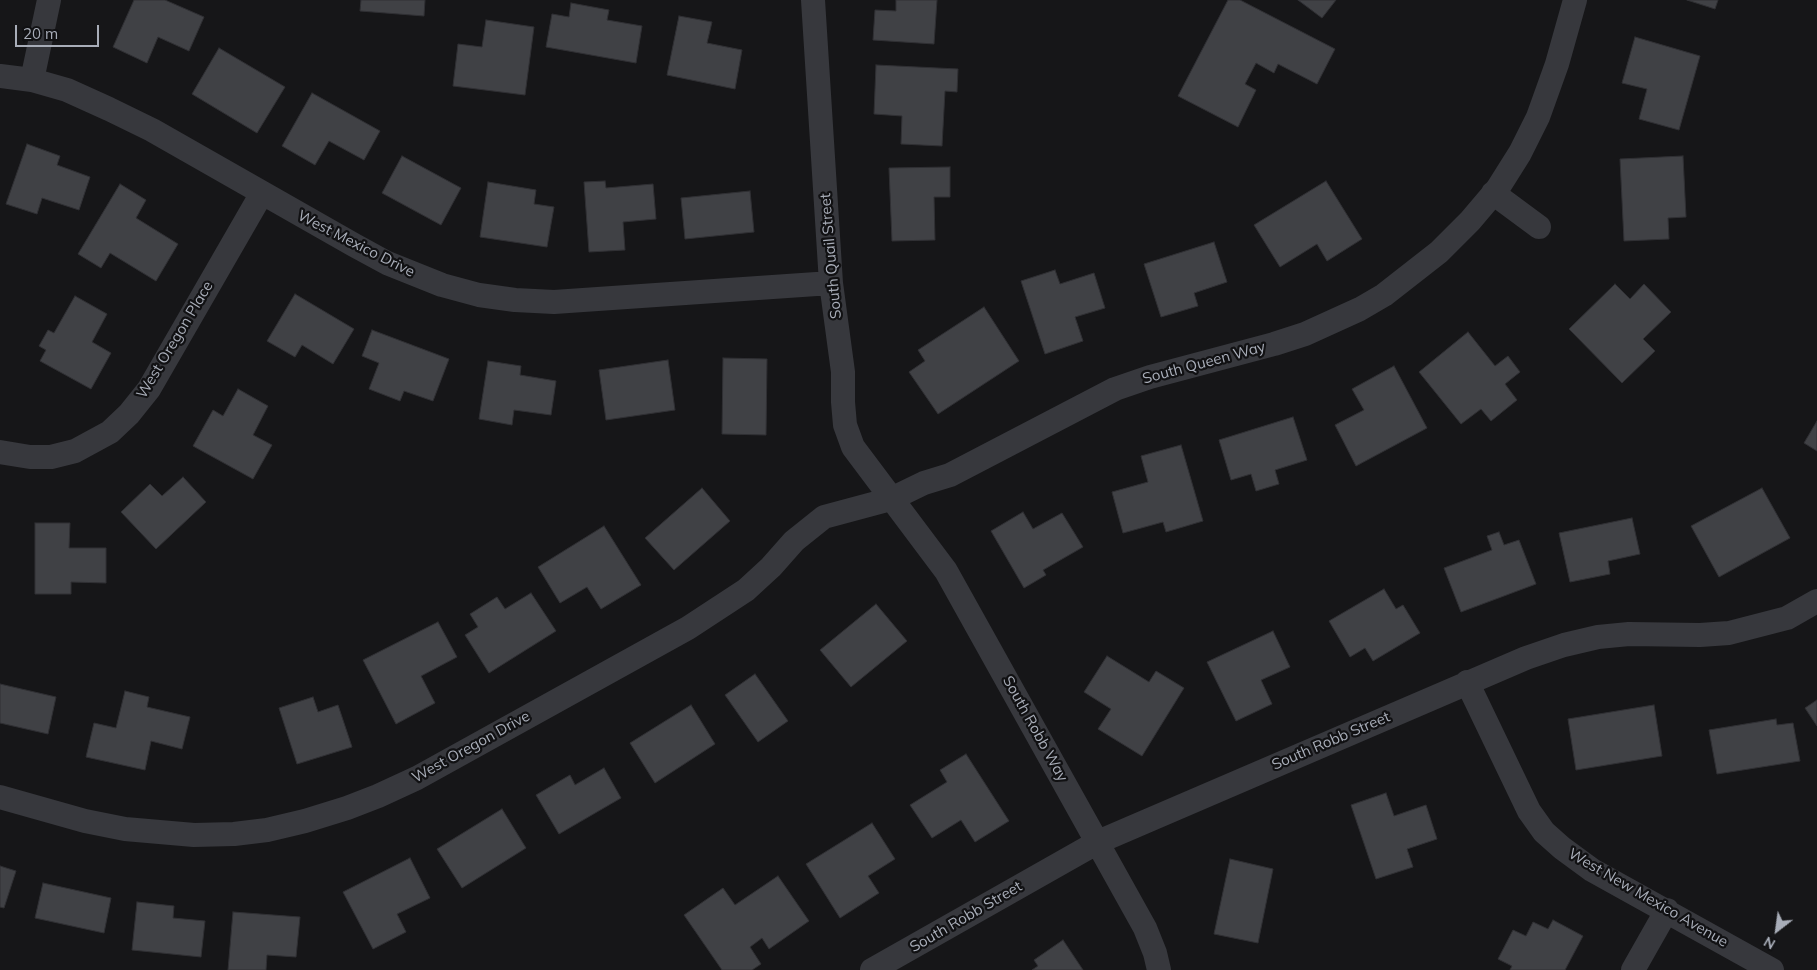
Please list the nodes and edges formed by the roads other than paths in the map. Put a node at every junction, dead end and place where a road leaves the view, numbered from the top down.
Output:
1 (49, 0) edge
2 (813, 0) edge
3 (1574, 0) edge
4 (0, 76) edge
5 (32, 80) junction
6 (262, 193) junction
7 (1493, 193) junction
8 (1539, 227) dead end
9 (831, 283) junction
10 (0, 452) edge
11 (891, 499) junction
12 (1817, 601) edge
13 (1467, 682) junction
14 (0, 797) edge
15 (1098, 842) junction
16 (1667, 910) junction
17 (872, 970) edge
18 (1159, 970) edge
19 (1633, 970) edge
20 (1772, 970) edge

1 - 5 street
2 - 9 street, South Quail Street
3 - 7 street, South Queen Way
4 - 5 street, West Mexico Drive
5 - 6 street, West Mexico Drive
6 - 9 street, West Mexico Drive
6 - 10 street, West Oregon Place
7 - 8 street
7 - 11 street, South Queen Way
9 - 11 street, South Quail Street
11 - 14 street, West Oregon Drive
11 - 15 street, South Robb Way
12 - 13 street, South Robb Street
13 - 15 street, South Robb Street
13 - 16 street, West New Mexico Avenue
15 - 17 street, South Robb Street
15 - 18 street, South Robb Way
16 - 19 street
16 - 20 street, West New Mexico Avenue

